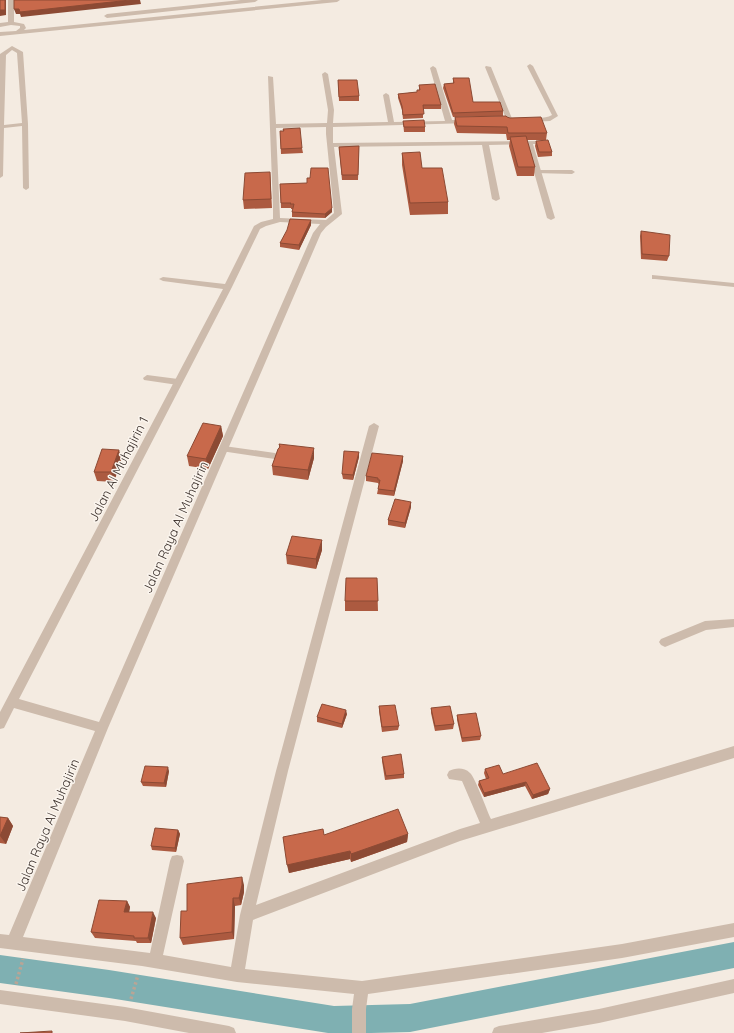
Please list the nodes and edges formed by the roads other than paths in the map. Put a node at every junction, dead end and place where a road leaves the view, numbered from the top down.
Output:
1 (11, 0) edge
2 (250, 0) edge
3 (255, 0) edge
4 (337, 0) edge
5 (100, 16) dead end
6 (11, 23) junction
7 (30, 24) dead end
8 (0, 25) edge
9 (22, 25) junction
10 (19, 31) junction
11 (0, 34) edge
12 (11, 34) junction
13 (12, 48) junction
14 (530, 66) dead end
15 (488, 67) dead end
16 (433, 68) dead end
17 (325, 74) dead end
18 (270, 76) dead end
19 (386, 95) dead end
20 (510, 120) junction
21 (518, 120) edge
22 (526, 120) edge
23 (502, 121) edge
24 (449, 122) junction
25 (472, 122) edge
26 (25, 124) junction
27 (391, 124) junction
28 (330, 125) junction
29 (272, 126) junction
30 (1, 127) junction
31 (529, 142) junction
32 (546, 142) edge
33 (485, 143) junction
34 (331, 145) junction
35 (537, 172) junction
36 (572, 172) dead end
37 (0, 176) edge
38 (26, 188) dead end
39 (496, 199) dead end
40 (551, 218) dead end
41 (276, 221) junction
42 (327, 222) junction
43 (656, 277) dead end
44 (162, 279) dead end
45 (734, 286) edge
46 (228, 287) junction
47 (147, 378) dead end
48 (178, 382) junction
49 (374, 426) dead end
50 (224, 449) junction
51 (275, 456) edge
52 (734, 623) edge
53 (665, 642) dead end
54 (11, 702) junction
55 (0, 724) edge
56 (102, 728) junction
57 (734, 752) edge
58 (453, 775) dead end
59 (488, 827) junction
60 (177, 861) dead end
61 (247, 915) junction
62 (734, 930) edge
63 (7, 942) edge
64 (155, 961) junction
65 (237, 975) junction
66 (734, 986) edge
67 (362, 988) junction
68 (0, 997) edge
69 (229, 1033) edge
70 (359, 1033) edge
71 (499, 1033) edge

1 - 6 street
2 - 3 street
2 - 5 street
4 - 10 street
6 - 8 street
6 - 9 street
7 - 9 street
9 - 10 street
10 - 12 street
11 - 12 street
12 - 13 street
13 - 26 street
13 - 30 street
14 - 22 street
15 - 20 street
16 - 24 street
17 - 28 street, Jalan Raya Al Muhajirin
18 - 29 street
19 - 27 street
20 - 21 street
20 - 23 street
24 - 25 street
24 - 27 street
26 - 30 street
26 - 38 street
27 - 28 street
28 - 29 street
28 - 34 street, Jalan Raya Al Muhajirin
29 - 41 street
30 - 37 street
31 - 32 street
31 - 33 street
31 - 35 street
33 - 34 street
33 - 39 street
34 - 42 street, Jalan Raya Al Muhajirin
35 - 36 street
35 - 40 street
41 - 42 street, Jalan Al Muhajirin 1
41 - 46 street, Jalan Al Muhajirin 1
42 - 50 street, Jalan Raya Al Muhajirin
43 - 45 street
44 - 46 street
46 - 48 street, Jalan Al Muhajirin 1
47 - 48 street
48 - 54 street, Jalan Al Muhajirin 1
49 - 61 street
50 - 51 street
50 - 56 street, Jalan Raya Al Muhajirin
52 - 53 street
54 - 55 street, Jalan Al Muhajirin 1
54 - 56 street
56 - 63 street, Jalan Raya Al Muhajirin
57 - 59 street
58 - 59 street
59 - 61 street
60 - 64 street
61 - 65 street
62 - 67 street
63 - 64 street
64 - 65 street
65 - 67 street
66 - 71 street
67 - 70 street
68 - 69 street

